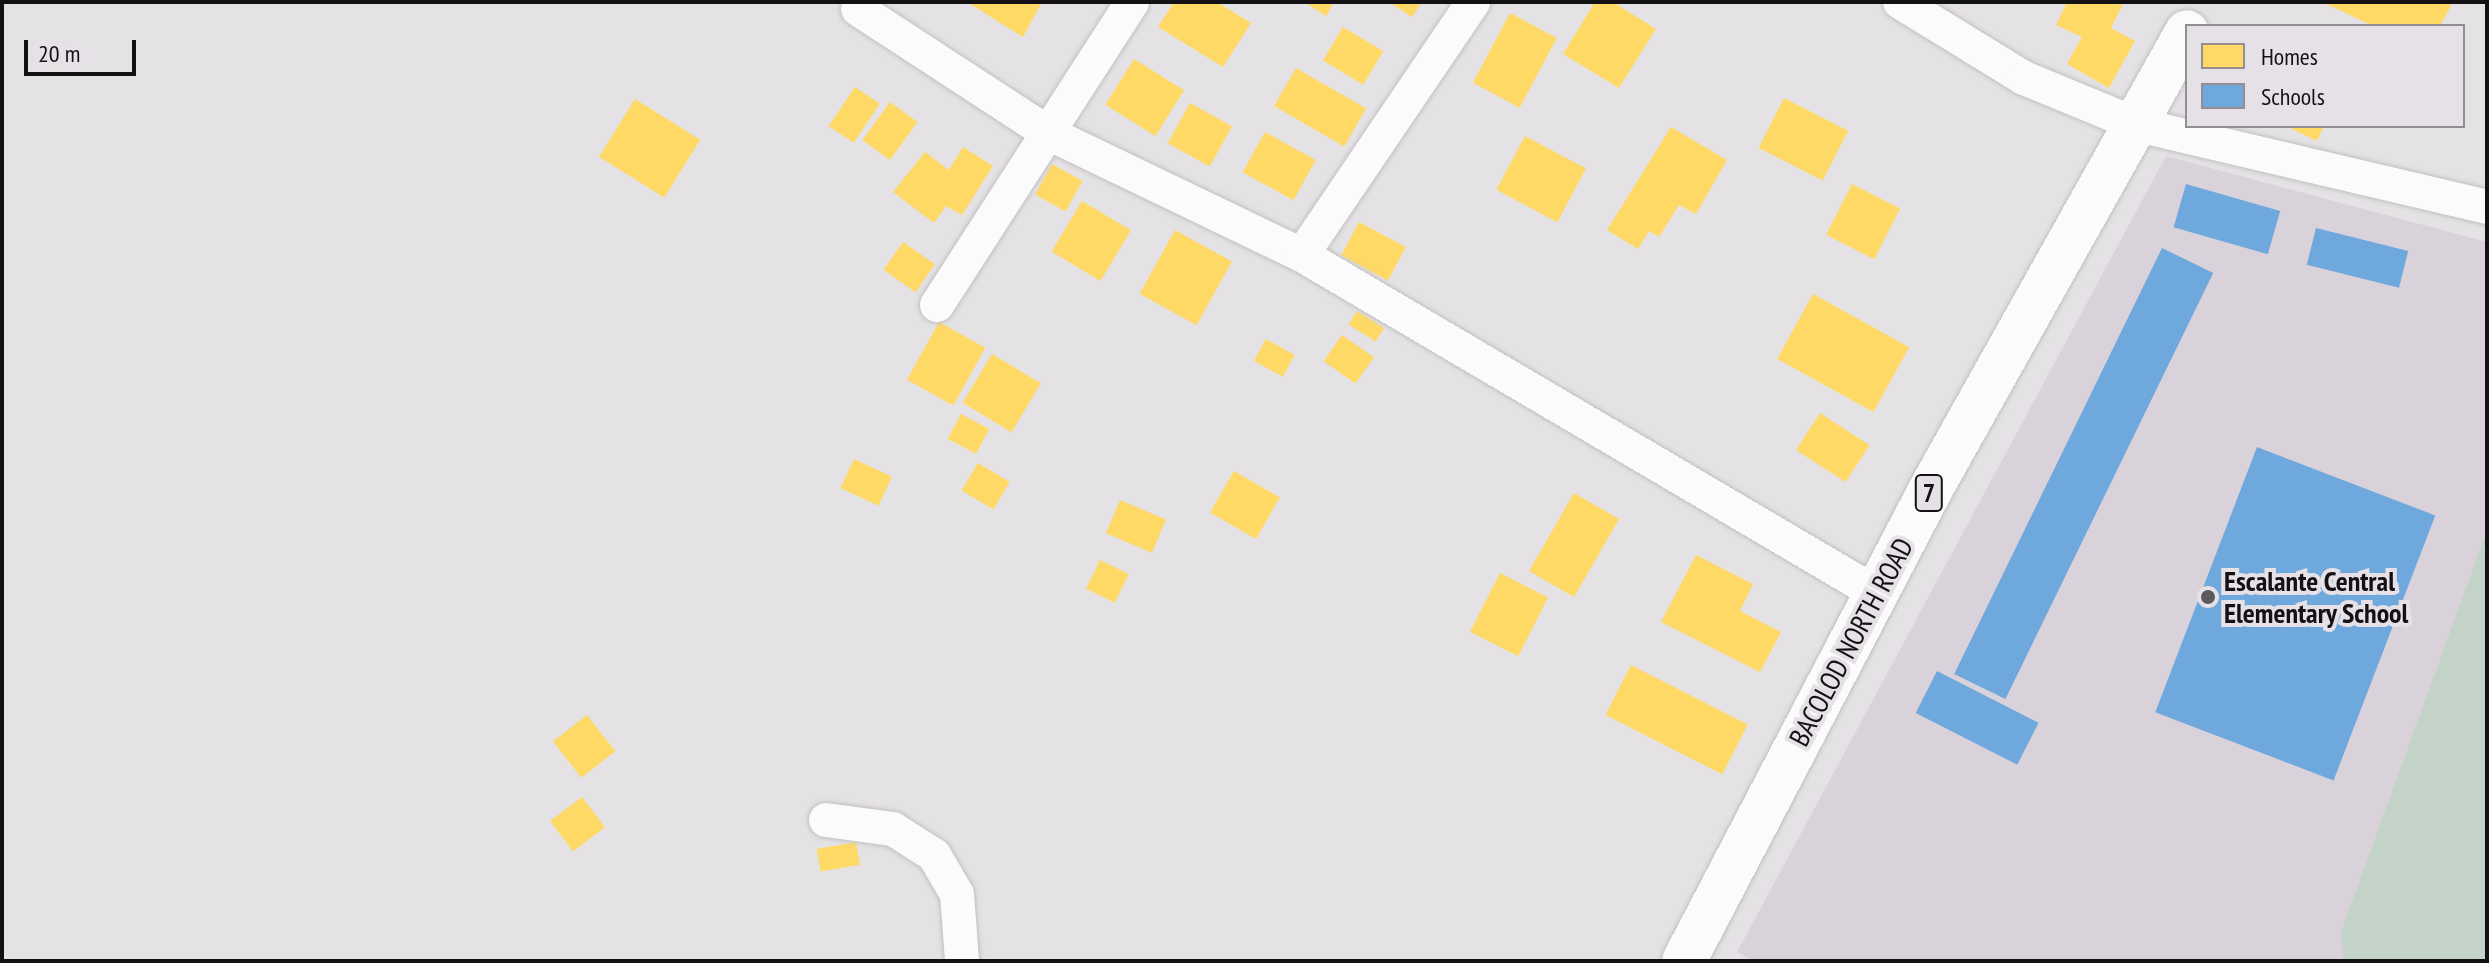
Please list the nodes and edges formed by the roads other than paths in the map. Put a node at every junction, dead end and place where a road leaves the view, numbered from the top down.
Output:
1 (1132, 2) edge
2 (1473, 2) edge
3 (1900, 2) edge
4 (2203, 2) edge
5 (858, 9) dead end
6 (2191, 24) edge
7 (2185, 36) edge
8 (2138, 125) junction
9 (1048, 133) junction
10 (2487, 207) edge
11 (1302, 255) junction
12 (937, 305) dead end
13 (1876, 593) junction
14 (826, 820) dead end
15 (962, 961) edge
16 (1684, 961) edge

1 - 9 street
2 - 11 street
3 - 8 street
4 - 6 highway
5 - 9 street
7 - 8 highway, BACOLOD NORTH ROAD / 7
8 - 10 street
8 - 13 highway, BACOLOD NORTH ROAD / 7
9 - 11 street
9 - 12 street
11 - 13 street
13 - 16 highway, BACOLOD NORTH ROAD / 7
14 - 15 street

